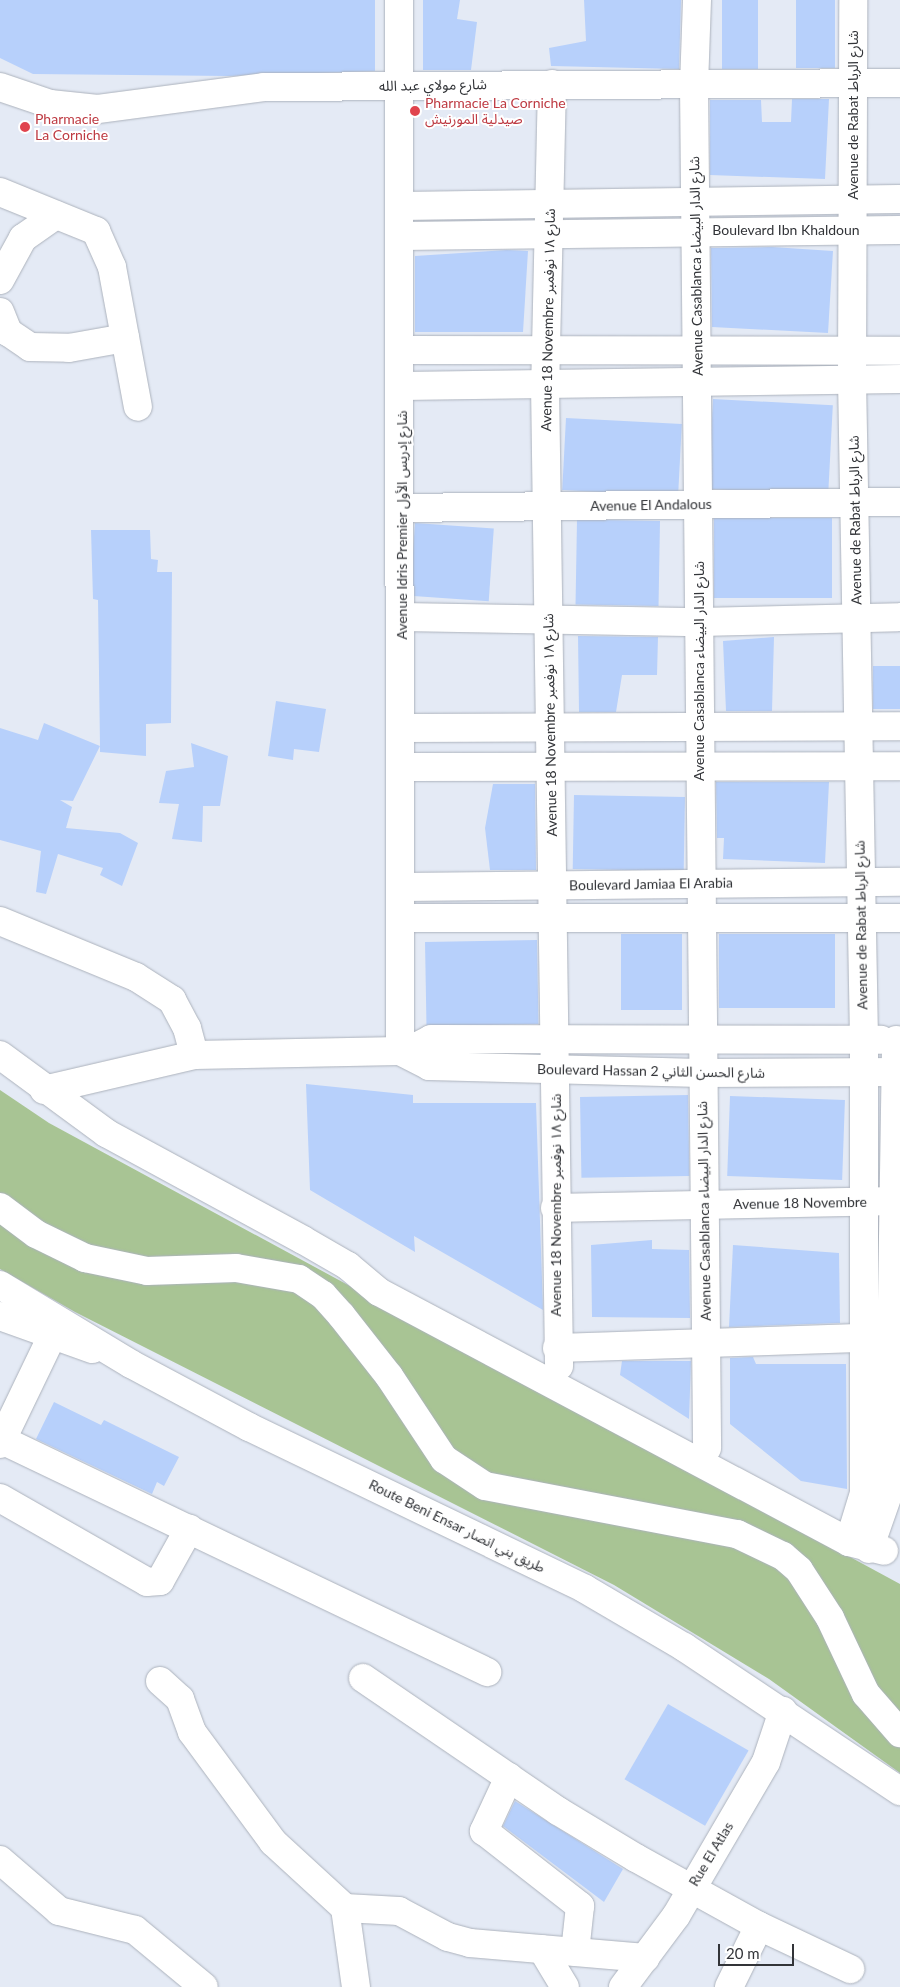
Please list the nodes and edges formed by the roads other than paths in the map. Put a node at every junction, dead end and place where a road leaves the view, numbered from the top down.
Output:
1 (399, 0) edge
2 (697, 0) edge
3 (853, 0) edge
4 (900, 83) edge
5 (552, 84) junction
6 (694, 84) junction
7 (853, 84) junction
8 (400, 86) junction
9 (0, 87) edge
10 (0, 192) edge
11 (854, 198) junction
12 (900, 199) edge
13 (696, 200) junction
14 (401, 206) junction
15 (56, 215) junction
16 (550, 220) junction
17 (696, 230) junction
18 (855, 230) junction
19 (900, 230) edge
20 (402, 236) junction
21 (0, 280) edge
22 (0, 312) edge
23 (125, 338) junction
24 (403, 350) junction
25 (855, 351) junction
26 (900, 351) edge
27 (546, 352) junction
28 (696, 352) junction
29 (852, 379) junction
30 (900, 379) edge
31 (697, 380) junction
32 (545, 384) junction
33 (403, 386) junction
34 (138, 407) dead end
35 (900, 502) edge
36 (856, 503) junction
37 (698, 505) junction
38 (548, 507) junction
39 (402, 508) junction
40 (402, 617) junction
41 (857, 617) junction
42 (900, 618) edge
43 (548, 620) junction
44 (700, 622) junction
45 (858, 726) junction
46 (900, 726) edge
47 (700, 727) junction
48 (402, 728) junction
49 (550, 728) junction
50 (700, 766) junction
51 (857, 766) junction
52 (900, 766) edge
53 (402, 767) junction
54 (550, 767) junction
55 (860, 882) junction
56 (900, 882) edge
57 (701, 884) junction
58 (552, 886) junction
59 (403, 887) junction
60 (403, 918) junction
61 (552, 918) junction
62 (701, 918) junction
63 (861, 918) junction
64 (900, 918) edge
65 (0, 921) edge
66 (554, 1039) junction
67 (864, 1040) junction
68 (898, 1040) edge
69 (702, 1041) junction
70 (403, 1051) junction
71 (0, 1055) edge
72 (194, 1055) junction
73 (555, 1069) junction
74 (864, 1072) junction
75 (898, 1072) edge
76 (702, 1073) junction
77 (44, 1090) junction
78 (895, 1200) junction
79 (864, 1202) junction
80 (704, 1205) junction
81 (0, 1207) edge
82 (555, 1208) junction
83 (348, 1266) junction
84 (0, 1285) edge
85 (0, 1316) edge
86 (53, 1334) junction
87 (864, 1337) junction
88 (894, 1337) junction
89 (705, 1343) junction
90 (558, 1357) junction
91 (131, 1364) junction
92 (1, 1442) edge
93 (707, 1448) junction
94 (884, 1492) edge
95 (0, 1498) edge
96 (189, 1529) junction
97 (872, 1544) edge
98 (487, 1672) dead end
99 (363, 1678) dead end
100 (160, 1681) dead end
101 (783, 1711) junction
102 (900, 1733) edge
103 (509, 1777) junction
104 (900, 1791) edge
105 (0, 1860) edge
106 (690, 1889) junction
107 (346, 1908) junction
108 (759, 1926) junction
109 (542, 1949) junction
110 (575, 1952) junction
111 (645, 1958) junction
112 (850, 1969) dead end
113 (204, 1987) edge
114 (356, 1987) edge
115 (565, 1987) edge
116 (623, 1987) edge
117 (729, 1987) edge

1 - 8 street, Avenue Idris Premier شارع إدريس الأول
2 - 6 street, Avenue Casablanca شارع الدار البيضاء
3 - 7 street, Avenue de Rabat شارع الرباط
4 - 7 street, شارع مولاي عبد الله
5 - 6 street, شارع مولاي عبد الله
5 - 8 street, شارع مولاي عبد الله
5 - 16 street, Avenue 18 Novembre شارع ١٨ نوفمبر
6 - 7 street, شارع مولاي عبد الله
6 - 13 street, Avenue Casablanca شارع الدار البيضاء
7 - 11 street, Avenue de Rabat شارع الرباط
8 - 9 street, شارع مولاي عبد الله
8 - 14 street, Avenue Idris Premier شارع إدريس الأول
10 - 15 street
11 - 12 street, Boulevard Ibn Khaldoun
11 - 13 street, Boulevard Ibn Khaldoun
11 - 18 street, Avenue de Rabat شارع الرباط
13 - 16 street, Boulevard Ibn Khaldoun
13 - 17 street, Avenue Casablanca شارع الدار البيضاء
14 - 16 street, Boulevard Ibn Khaldoun
14 - 20 street, Avenue Idris Premier شارع إدريس الأول
15 - 21 street
15 - 23 street
16 - 17 street, Boulevard Ibn Khaldoun
16 - 20 street, Boulevard Ibn Khaldoun
16 - 27 street, Avenue 18 Novembre شارع ١٨ نوفمبر
17 - 18 street, Boulevard Ibn Khaldoun
17 - 28 street, Avenue Casablanca شارع الدار البيضاء
18 - 19 street, Boulevard Ibn Khaldoun
18 - 25 street, Avenue de Rabat شارع الرباط
20 - 24 street, Avenue Idris Premier شارع إدريس الأول
22 - 23 street
23 - 34 street
24 - 27 street
24 - 33 street, Avenue Idris Premier شارع إدريس الأول
25 - 26 street
25 - 28 street
25 - 29 street, Avenue de Rabat شارع الرباط
27 - 28 street
27 - 32 street, Avenue 18 Novembre شارع ١٨ نوفمبر
28 - 31 street, Avenue Casablanca شارع الدار البيضاء
29 - 30 street
29 - 31 street
29 - 36 street, Avenue de Rabat شارع الرباط
31 - 32 street
31 - 37 street, Avenue Casablanca شارع الدار البيضاء
32 - 33 street
32 - 38 street, Avenue 18 Novembre شارع ١٨ نوفمبر
33 - 39 street, Avenue Idris Premier شارع إدريس الأول
35 - 36 street, Avenue El Andalous
36 - 37 street, Avenue El Andalous
36 - 41 street, Avenue de Rabat شارع الرباط
37 - 38 street, Avenue El Andalous
37 - 44 street, Avenue Casablanca شارع الدار البيضاء
38 - 39 street, Avenue El Andalous
38 - 43 street, Avenue 18 Novembre شارع ١٨ نوفمبر
39 - 40 street, Avenue Idris Premier شارع إدريس الأول
40 - 43 street
40 - 48 street, Avenue Idris Premier شارع إدريس الأول
41 - 42 street
41 - 44 street
41 - 45 street, Avenue de Rabat شارع الرباط
43 - 44 street
43 - 49 street, Avenue 18 Novembre شارع ١٨ نوفمبر
44 - 47 street, Avenue Casablanca شارع الدار البيضاء
45 - 46 street
45 - 47 street
45 - 51 street, Avenue de Rabat شارع الرباط
47 - 49 street
47 - 50 street, Avenue Casablanca شارع الدار البيضاء
48 - 49 street
48 - 53 street, Avenue Idris Premier شارع إدريس الأول
49 - 54 street, Avenue 18 Novembre شارع ١٨ نوفمبر
50 - 51 street
50 - 54 street
50 - 57 street, Avenue Casablanca شارع الدار البيضاء
51 - 52 street
51 - 55 street, Avenue de Rabat شارع الرباط
53 - 54 street
53 - 59 street, Avenue Idris Premier شارع إدريس الأول
54 - 58 street, Avenue 18 Novembre شارع ١٨ نوفمبر
55 - 56 street, Boulevard Jamiaa El Arabia
55 - 57 street, Boulevard Jamiaa El Arabia
55 - 63 street, Avenue de Rabat شارع الرباط
57 - 58 street, Boulevard Jamiaa El Arabia
57 - 62 street, Avenue Casablanca شارع الدار البيضاء
58 - 59 street, Boulevard Jamiaa El Arabia
58 - 61 street, Avenue 18 Novembre شارع ١٨ نوفمبر
59 - 60 street, Avenue Idris Premier شارع إدريس الأول
60 - 61 street
60 - 70 street, Avenue Idris Premier شارع إدريس الأول
61 - 62 street
61 - 66 street, Avenue 18 Novembre شارع ١٨ نوفمبر
62 - 63 street
62 - 69 street, Avenue Casablanca شارع الدار البيضاء
63 - 64 street
63 - 67 street, Avenue de Rabat شارع الرباط
65 - 72 street
66 - 69 street
66 - 70 street
66 - 73 street, Avenue 18 Novembre شارع ١٨ نوفمبر
67 - 68 street
67 - 69 street
67 - 74 street, Avenue de Rabat شارع الرباط
68 - 75 street
69 - 76 street, Avenue Casablanca شارع الدار البيضاء
70 - 72 street
70 - 73 street, Boulevard Hassan 2 شارع الحسن الثاني
71 - 77 street
72 - 77 street
73 - 76 street, Boulevard Hassan 2 شارع الحسن الثاني
73 - 82 street, Avenue 18 Novembre شارع ١٨ نوفمبر
74 - 75 street, Boulevard Hassan 2 شارع الحسن الثاني
74 - 76 street, Boulevard Hassan 2 شارع الحسن الثاني
74 - 79 street, Avenue de Rabat شارع الرباط
75 - 78 street
76 - 80 street, Avenue Casablanca شارع الدار البيضاء
77 - 83 street
78 - 79 street, Avenue 18 Novembre
78 - 88 street
79 - 80 street, Avenue 18 Novembre
79 - 87 street, Avenue de Rabat شارع الرباط
80 - 82 street, Avenue 18 Novembre
80 - 89 street, Avenue Casablanca شارع الدار البيضاء
81 - 102 street
82 - 90 street, Avenue 18 Novembre شارع ١٨ نوفمبر
83 - 90 street
83 - 97 street
84 - 91 street, Route Beni Ensar طريق بني انصار
85 - 86 street
86 - 91 street
86 - 92 street
87 - 88 street
87 - 89 street
87 - 94 street, Avenue de Rabat شارع الرباط
88 - 94 street
89 - 90 street
89 - 93 street, Avenue Casablanca شارع الدار البيضاء
90 - 93 street
91 - 101 street, Route Beni Ensar طريق بني انصار
92 - 96 street
93 - 97 street
94 - 97 street
95 - 96 street
96 - 98 street
99 - 103 street
100 - 107 street
101 - 104 street, Route Beni Ensar طريق بني انصار
101 - 106 street, Rue El Atlas
103 - 106 street
103 - 110 street
105 - 113 street
106 - 108 street
106 - 111 street, Rue El Atlas
107 - 109 street
107 - 114 street
108 - 112 street
108 - 117 street
109 - 110 street
109 - 115 street
110 - 111 street
111 - 116 street, Rue El Atlas

